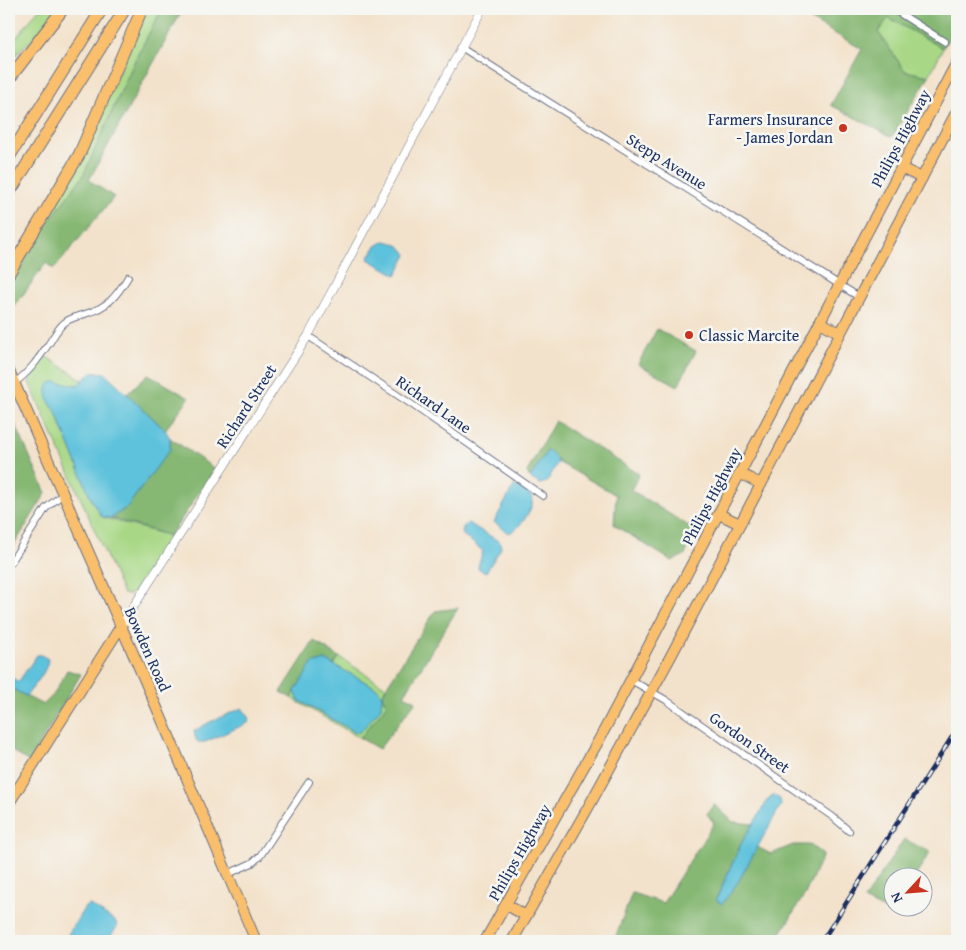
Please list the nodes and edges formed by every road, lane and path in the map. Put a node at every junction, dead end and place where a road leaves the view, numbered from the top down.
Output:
1 (63, 9) edge
2 (102, 9) edge
3 (125, 9) edge
4 (142, 9) edge
5 (482, 9) edge
6 (893, 9) edge
7 (945, 42) dead end
8 (462, 47) junction
9 (957, 62) edge
10 (9, 79) edge
11 (957, 112) edge
12 (9, 157) edge
13 (902, 168) junction
14 (922, 178) junction
15 (9, 193) edge
16 (9, 273) edge
17 (128, 277) dead end
18 (839, 286) junction
19 (859, 298) junction
20 (820, 322) junction
21 (840, 333) junction
22 (308, 336) junction
23 (9, 371) edge
24 (14, 383) junction
25 (741, 474) junction
26 (761, 484) junction
27 (63, 494) junction
28 (543, 496) dead end
29 (719, 514) junction
30 (740, 524) junction
31 (9, 565) edge
32 (121, 626) junction
33 (631, 680) junction
34 (651, 692) junction
35 (308, 782) dead end
36 (9, 804) edge
37 (849, 831) dead end
38 (228, 874) junction
39 (506, 905) junction
40 (526, 916) junction
41 (256, 941) edge
42 (485, 941) edge
43 (512, 941) edge

1 - 10 highway
2 - 12 highway
3 - 15 highway
4 - 16 highway
5 - 8 street, Richard Street
6 - 7 street
8 - 18 street, Stepp Avenue
8 - 22 street, Richard Street
9 - 13 main road, Philips Highway
11 - 14 main road
13 - 14 main road
13 - 18 main road, Philips Highway
14 - 19 main road
17 - 24 street
18 - 19 street, Stepp Avenue
18 - 20 main road, Philips Highway
19 - 21 main road
20 - 21 main road
20 - 25 main road, Philips Highway
21 - 26 main road
22 - 28 street, Richard Lane
22 - 32 street, Richard Street
23 - 24 main road, Bowden Road
24 - 27 main road, Bowden Road
25 - 26 main road
25 - 29 main road, Philips Highway
26 - 30 main road
27 - 31 street
27 - 32 main road, Bowden Road
29 - 30 main road
29 - 33 main road, Philips Highway
30 - 34 main road
32 - 36 main road, Richard Street
32 - 38 main road, Bowden Road
33 - 34 street, Gordon Street
33 - 39 main road, Philips Highway
34 - 37 street, Gordon Street
34 - 40 main road
35 - 38 street
38 - 41 main road, Bowden Road
39 - 40 main road
39 - 42 main road, Philips Highway
40 - 43 main road

